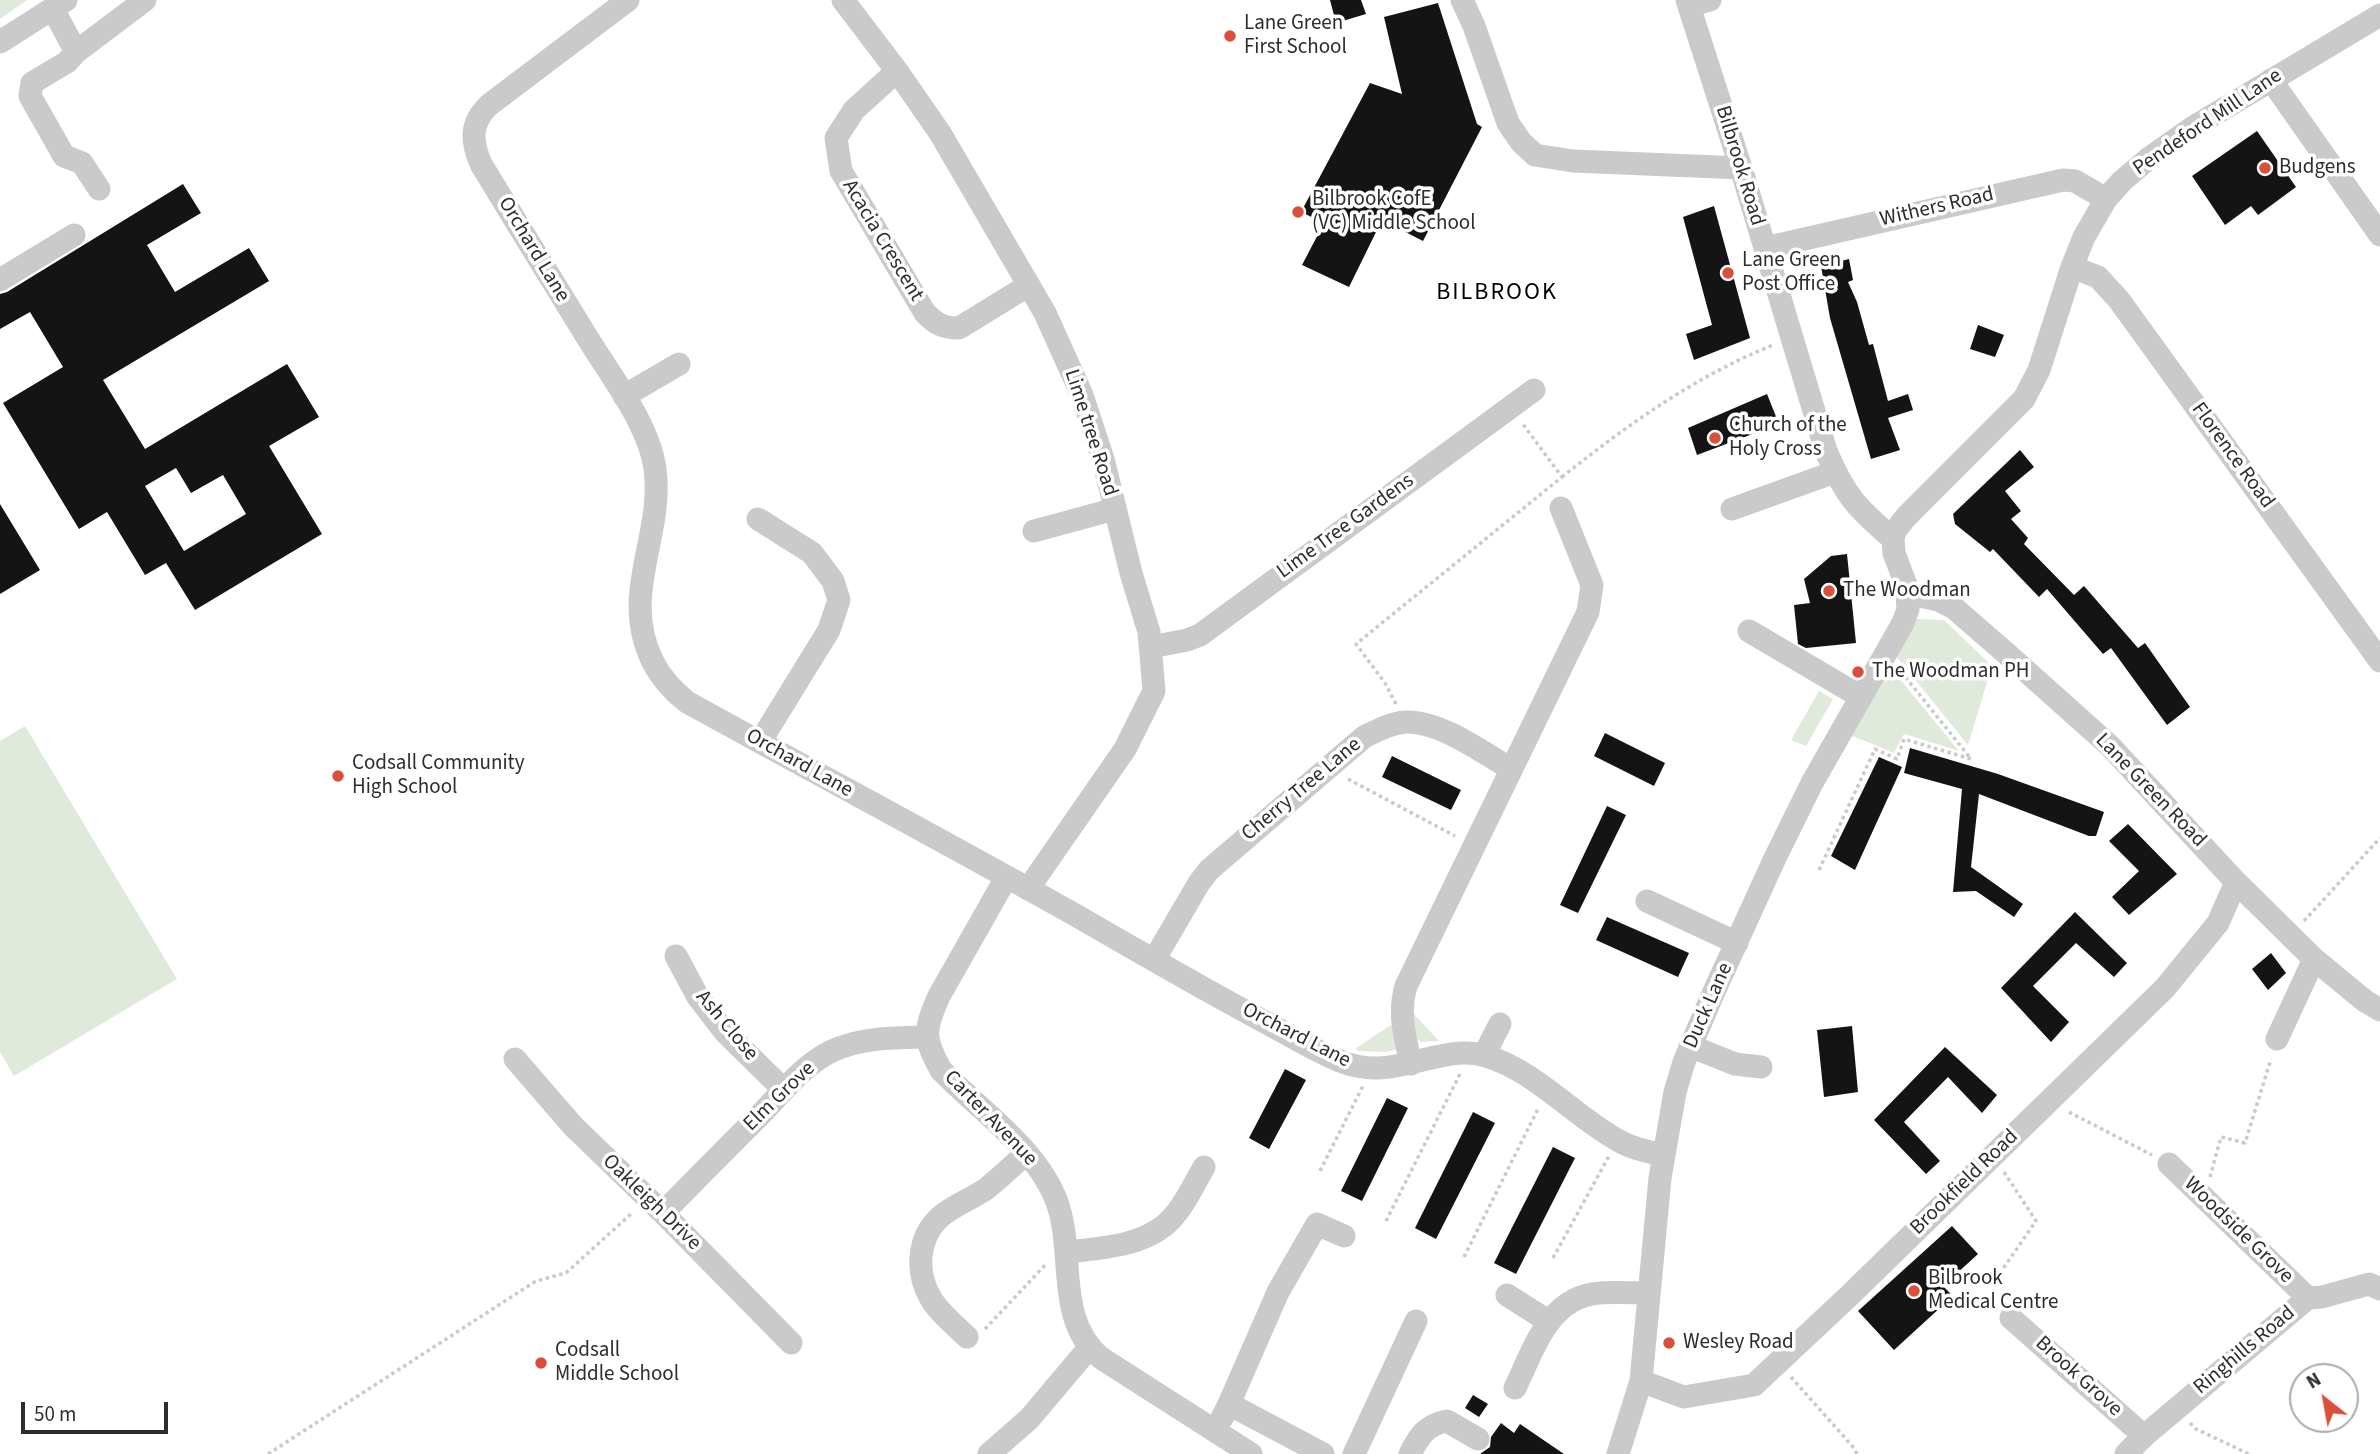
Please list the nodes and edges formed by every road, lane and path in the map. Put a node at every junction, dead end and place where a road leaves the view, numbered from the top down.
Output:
1 (145, 0) edge
2 (628, 0) edge
3 (843, 0) edge
4 (1462, 0) edge
5 (1695, 2) edge
6 (60, 5) edge
7 (2380, 15) edge
8 (0, 42) edge
9 (76, 52) junction
10 (897, 71) junction
11 (2271, 80) junction
12 (1741, 168) junction
13 (99, 189) dead end
14 (2106, 199) junction
15 (74, 235) dead end
16 (2380, 235) edge
17 (1765, 248) junction
18 (2072, 267) junction
19 (0, 280) edge
20 (1029, 285) junction
21 (1791, 338) junction
22 (679, 364) dead end
23 (1534, 390) dead end
24 (624, 396) junction
25 (1511, 407) junction
26 (1835, 472) junction
27 (1562, 477) junction
28 (1561, 508) dead end
29 (1115, 509) junction
30 (1732, 509) dead end
31 (758, 519) dead end
32 (1034, 531) dead end
33 (1894, 539) junction
34 (1907, 593) junction
35 (1749, 631) dead end
36 (1151, 647) junction
37 (2380, 661) edge
38 (1899, 669) dead end
39 (1861, 697) junction
40 (1405, 722) junction
41 (760, 742) junction
42 (1511, 769) junction
43 (1338, 774) dead end
44 (2380, 838) edge
45 (1464, 840) dead end
46 (1819, 870) dead end
47 (1006, 878) junction
48 (2236, 882) junction
49 (1028, 889) junction
50 (1647, 901) dead end
51 (2291, 935) junction
52 (1737, 943) junction
53 (676, 956) dead end
54 (2314, 959) junction
55 (1154, 960) junction
56 (2380, 1010) edge
57 (1500, 1024) dead end
58 (926, 1037) junction
59 (2277, 1039) joint
60 (1690, 1046) junction
61 (1484, 1055) junction
62 (515, 1059) dead end
63 (1411, 1065) junction
64 (1464, 1066) dead end
65 (1761, 1067) dead end
66 (1366, 1081) dead end
67 (784, 1090) junction
68 (2049, 1101) junction
69 (1541, 1103) dead end
70 (1611, 1151) dead end
71 (1027, 1153) junction
72 (1993, 1155) junction
73 (1663, 1156) junction
74 (2169, 1164) joint
75 (1204, 1167) dead end
76 (1320, 1171) dead end
77 (2197, 1191) junction
78 (638, 1208) dead end
79 (663, 1213) junction
80 (1386, 1221) dead end
81 (1344, 1236) dead end
82 (1067, 1252) junction
83 (1464, 1257) dead end
84 (1553, 1258) dead end
85 (2380, 1289) edge
86 (1649, 1293) junction
87 (1507, 1295) dead end
88 (2308, 1298) junction
89 (2011, 1318) joint
90 (1416, 1321) dead end
91 (1548, 1321) junction
92 (967, 1337) joint
93 (791, 1343) dead end
94 (1089, 1348) junction
95 (1777, 1363) junction
96 (1641, 1381) junction
97 (1515, 1388) dead end
98 (1229, 1404) junction
99 (2177, 1408) junction
100 (1217, 1430) junction
101 (2144, 1436) junction
102 (1478, 1439) dead end
103 (268, 1454) edge
104 (989, 1454) edge
105 (1250, 1454) edge
106 (1323, 1454) edge
107 (1354, 1454) edge
108 (1410, 1454) edge
109 (1618, 1454) edge
110 (1857, 1454) edge
111 (2126, 1454) edge
112 (2249, 1454) edge

1 - 9 street
2 - 24 street, Orchard Lane
3 - 10 street, Lime tree Road
4 - 12 street
5 - 12 street, Bilbrook Road
6 - 8 street
6 - 9 street
7 - 11 street, Pendeford Mill Lane
9 - 13 street
10 - 20 street, Lime tree Road
10 - 20 street, Acacia Crescent
11 - 14 street, Pendeford Mill Lane
11 - 16 street
12 - 17 street, Bilbrook Road
14 - 17 street, Withers Road
14 - 18 street, Pendeford Mill Lane
15 - 19 street
17 - 21 street, Bilbrook Road
18 - 33 street, Pendeford Mill Lane
18 - 37 street, Florence Road
20 - 29 street, Lime tree Road
21 - 26 street, Bilbrook Road
21 - 27 path
22 - 24 street
23 - 25 street, Lime Tree Gardens
24 - 41 street, Orchard Lane
25 - 27 path
25 - 36 street, Lime Tree Gardens
26 - 30 street
26 - 33 street, Bilbrook Road
27 - 40 path
28 - 42 street
29 - 32 street
29 - 36 street, Lime tree Road
31 - 41 street
33 - 34 street
34 - 39 street, Duck Lane
34 - 48 street, Lane Green Road
35 - 39 street
36 - 49 street, Lime tree Road
38 - 46 path
39 - 52 street, Duck Lane
40 - 42 street
40 - 55 street, Cherry Tree Lane
41 - 47 street, Orchard Lane
42 - 63 street
43 - 45 path
44 - 51 path
47 - 49 street, Orchard Lane
47 - 58 street
48 - 51 street, Lane Green Road
48 - 68 street, Brookfield Road
49 - 55 street, Orchard Lane
50 - 52 street
51 - 54 street, Lane Green Road
52 - 60 street, Duck Lane
53 - 67 street, Ash Close
54 - 56 street, Lane Green Road
54 - 59 street
55 - 63 street, Orchard Lane
57 - 61 street
58 - 67 street, Elm Grove
58 - 71 street, Carter Avenue
59 - 77 path
60 - 65 street
60 - 73 street, Duck Lane
61 - 63 street, Orchard Lane
61 - 73 street, Orchard Lane
62 - 79 street, Oakleigh Drive
64 - 80 path
66 - 76 path
67 - 79 street, Elm Grove
68 - 72 street, Brookfield Road
68 - 74 path
69 - 83 path
70 - 84 path
71 - 82 street, Carter Avenue
71 - 92 street
72 - 89 path
72 - 95 street, Brookfield Road
73 - 86 street, Duck Lane
74 - 77 street, Woodside Grove
75 - 82 street
77 - 88 street, Woodside Grove
78 - 103 path
79 - 93 street, Oakleigh Drive
81 - 98 street
82 - 92 path
82 - 94 street, Carter Avenue
85 - 88 street, Ringhills Road
86 - 91 street
86 - 96 street, Duck Lane
87 - 91 street
88 - 99 street, Ringhills Road
89 - 101 street, Brook Grove
90 - 107 street
91 - 97 street
94 - 100 street
94 - 104 street
95 - 96 street, Brookfield Road
95 - 110 path
96 - 109 street, Duck Lane
98 - 100 street
98 - 106 street
99 - 101 street, Ringhills Road
99 - 112 path
100 - 105 street
101 - 111 street, Ringhills Road
102 - 108 street

